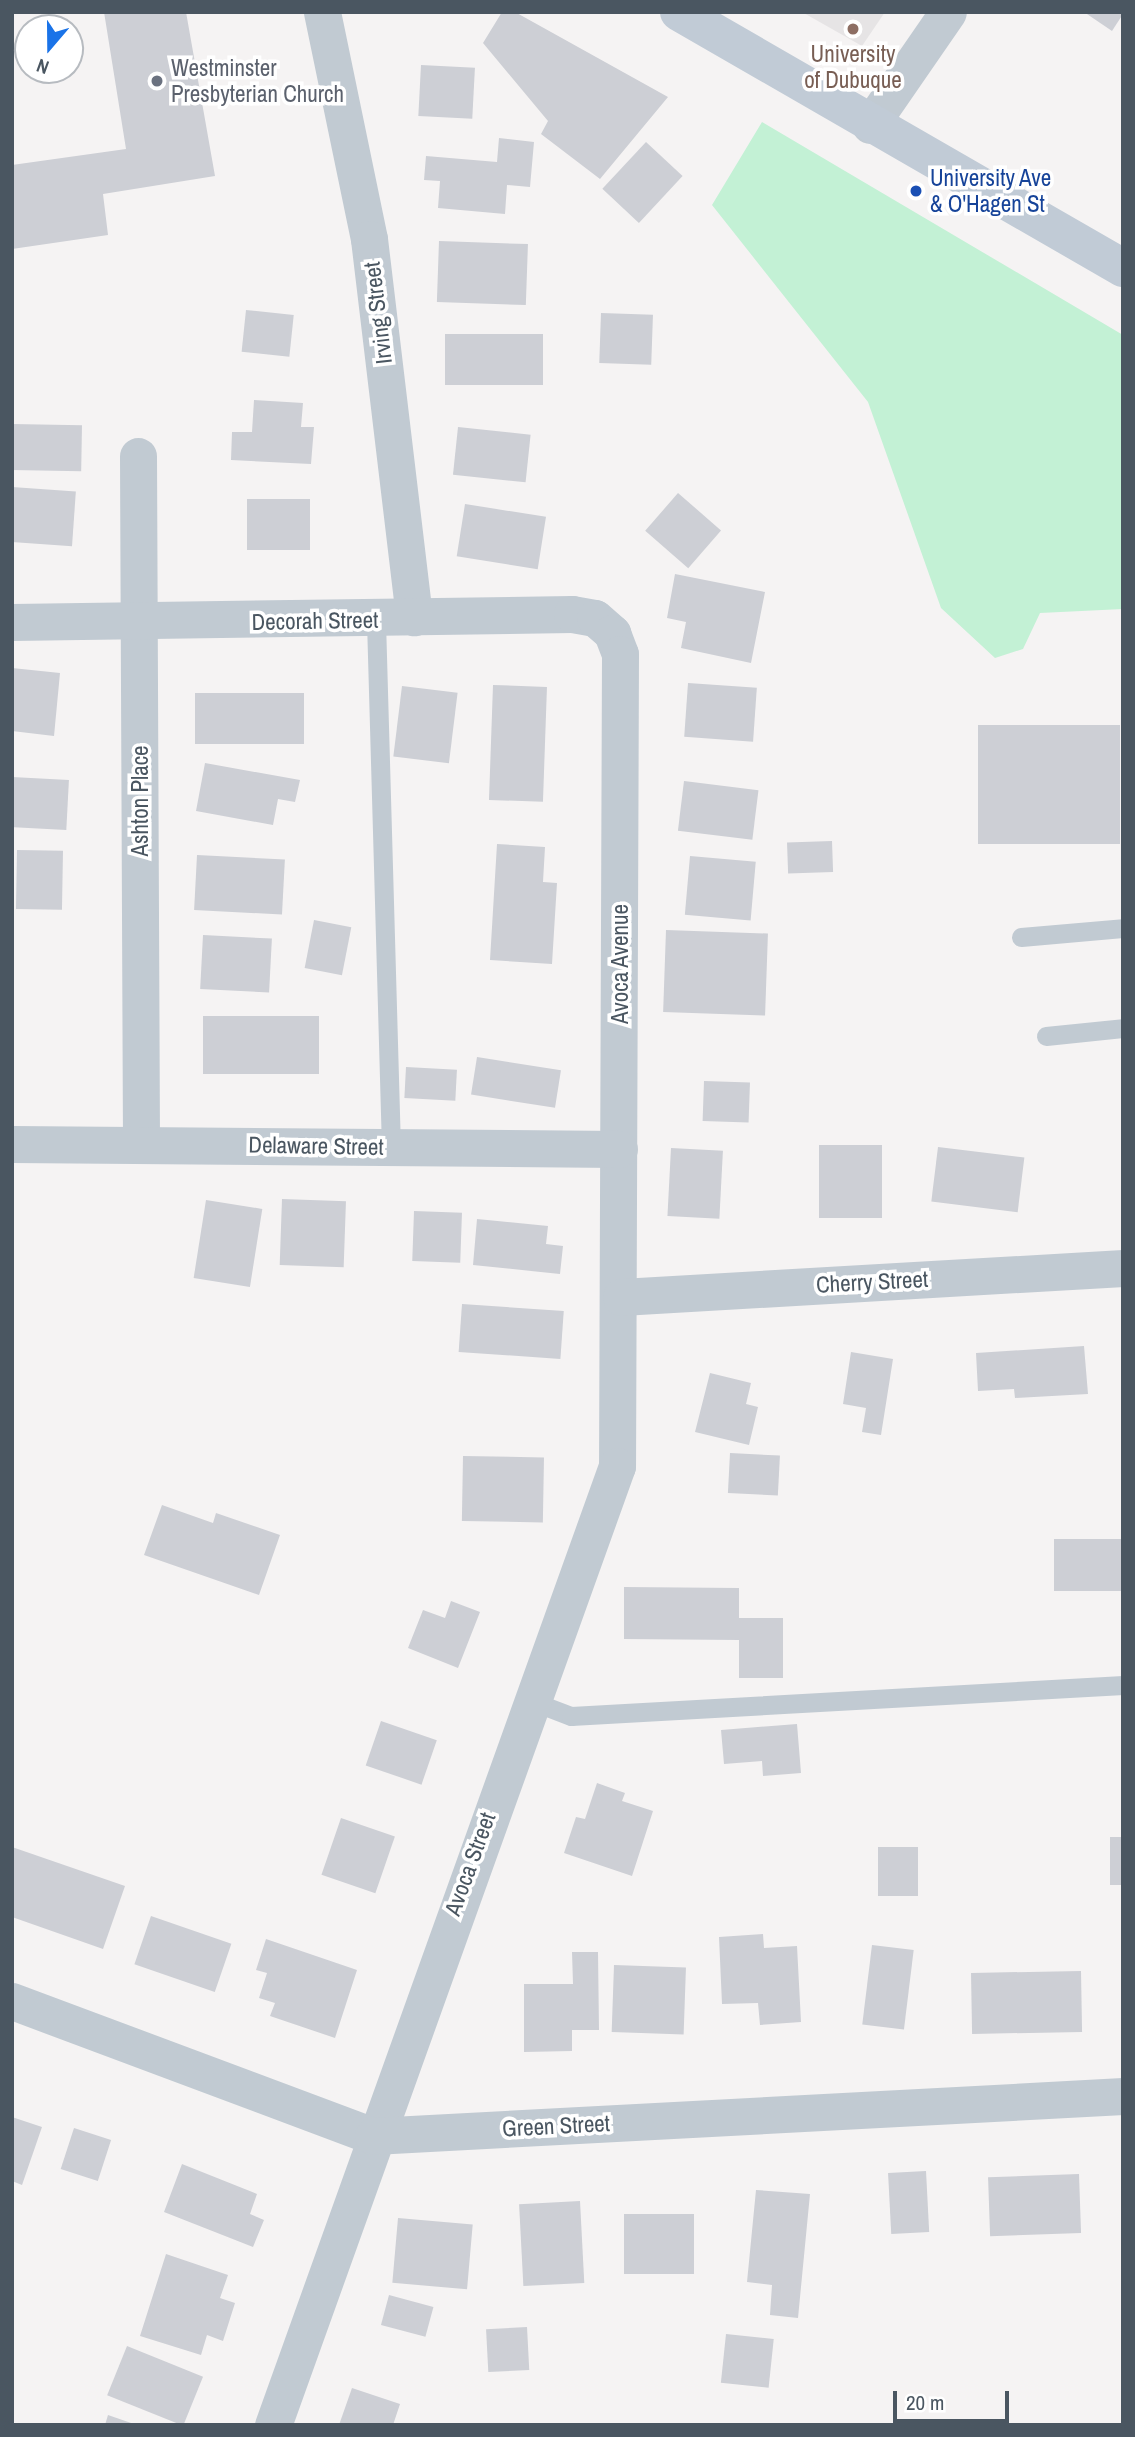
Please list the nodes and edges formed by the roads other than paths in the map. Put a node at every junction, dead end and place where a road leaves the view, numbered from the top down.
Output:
1 (322, 12) edge
2 (679, 12) edge
3 (948, 12) edge
4 (870, 125) junction
5 (1123, 268) edge
6 (138, 456) dead end
7 (414, 617) junction
8 (376, 621) junction
9 (12, 622) edge
10 (139, 624) junction
11 (612, 633) joint
12 (1123, 928) edge
13 (1021, 937) dead end
14 (1123, 1028) edge
15 (1046, 1036) dead end
16 (12, 1144) edge
17 (141, 1145) junction
18 (391, 1147) junction
19 (619, 1149) junction
20 (1123, 1268) edge
21 (621, 1297) junction
22 (1123, 1685) edge
23 (528, 1700) junction
24 (12, 2001) edge
25 (1123, 2096) edge
26 (373, 2136) junction
27 (273, 2425) edge

1 - 7 street, Irving Street
2 - 4 main road
3 - 4 street
4 - 5 main road
6 - 10 street, Ashton Place
7 - 8 street, Decorah Street
7 - 11 street, Decorah Street
8 - 10 street, Decorah Street
8 - 18 lane
9 - 10 street, Decorah Street
10 - 17 street, Ashton Place
11 - 19 street, Avoca Avenue
12 - 13 lane
14 - 15 lane
16 - 17 street, Delaware Street
17 - 18 street, Delaware Street
18 - 19 street, Delaware Street
19 - 21 street, Avoca Avenue
20 - 21 street, Cherry Street
21 - 23 street, Avoca Street
22 - 23 lane
23 - 26 street, Avoca Street
24 - 26 street, Green Street
25 - 26 street, Green Street
26 - 27 street, Avoca Street

